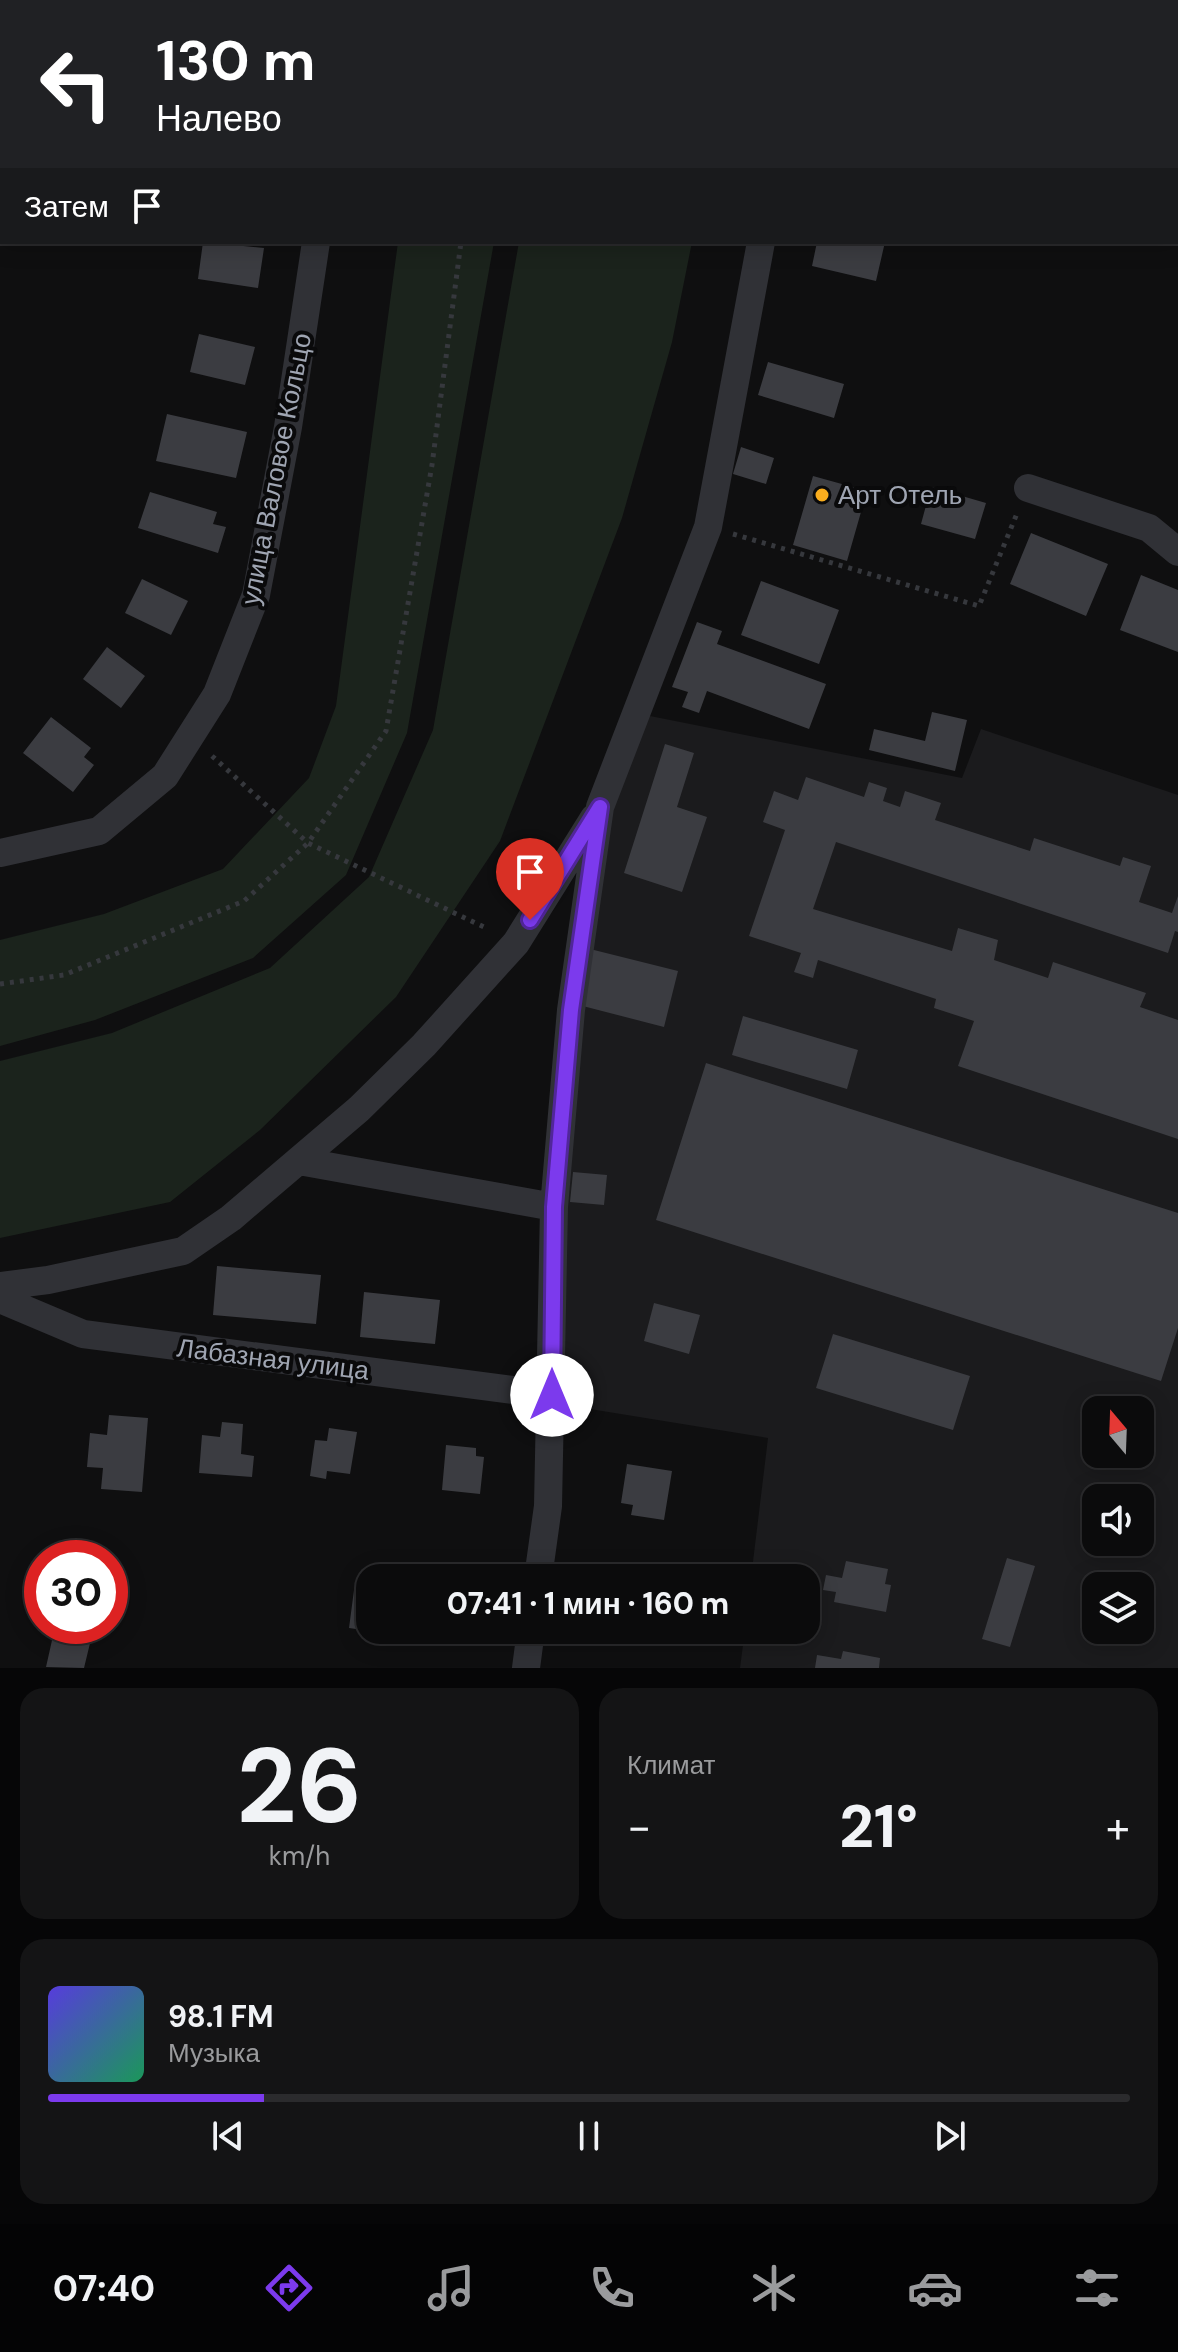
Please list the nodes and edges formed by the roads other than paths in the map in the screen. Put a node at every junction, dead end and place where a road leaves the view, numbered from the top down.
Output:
1 (316, 244) edge
2 (761, 244) edge
3 (1028, 488) road end
4 (1178, 552) edge
5 (600, 807) junction
6 (0, 853) edge
7 (299, 1161) junction
8 (554, 1207) junction
9 (0, 1286) edge
10 (0, 1299) edge
11 (552, 1395) junction
12 (540, 1564) edge
13 (529, 1644) edge
14 (526, 1668) edge

1 - 6 street, улица Валовое Кольцо
2 - 5 street
3 - 4 street
5 - 7 street
5 - 8 street
7 - 8 street
7 - 9 street
8 - 11 street
10 - 11 street, Лабазная улица
11 - 12 street
13 - 14 street

